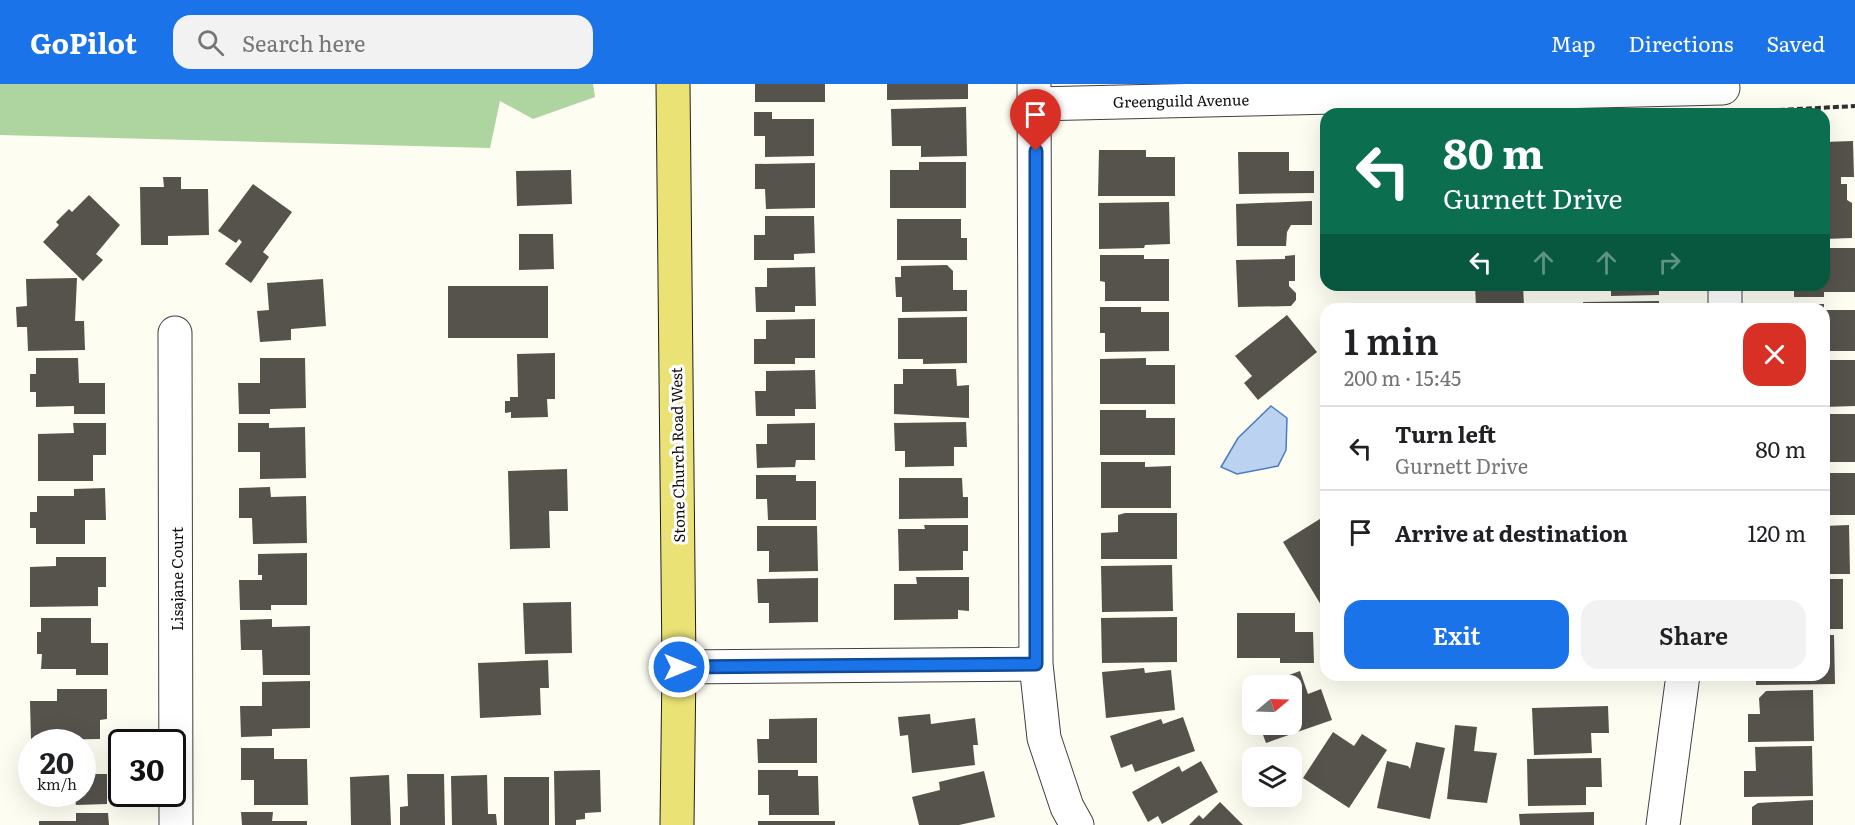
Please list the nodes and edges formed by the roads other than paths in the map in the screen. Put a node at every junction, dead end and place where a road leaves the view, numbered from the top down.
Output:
1 (673, 84) edge
2 (1034, 94) edge
3 (1382, 98) edge
4 (1725, 100) edge
5 (175, 333) dead end
6 (1036, 664) junction
7 (679, 667) junction
8 (1682, 681) edge
9 (176, 825) edge
10 (677, 825) edge
11 (1077, 825) edge
12 (1663, 825) edge

1 - 7 main road, Stone Church Road West
2 - 3 street, Greenguild Avenue
2 - 6 street
3 - 4 street, Greenguild Avenue
5 - 9 street, Lisajane Court
6 - 7 street
6 - 11 street
7 - 10 main road, Stone Church Road West
8 - 12 street

